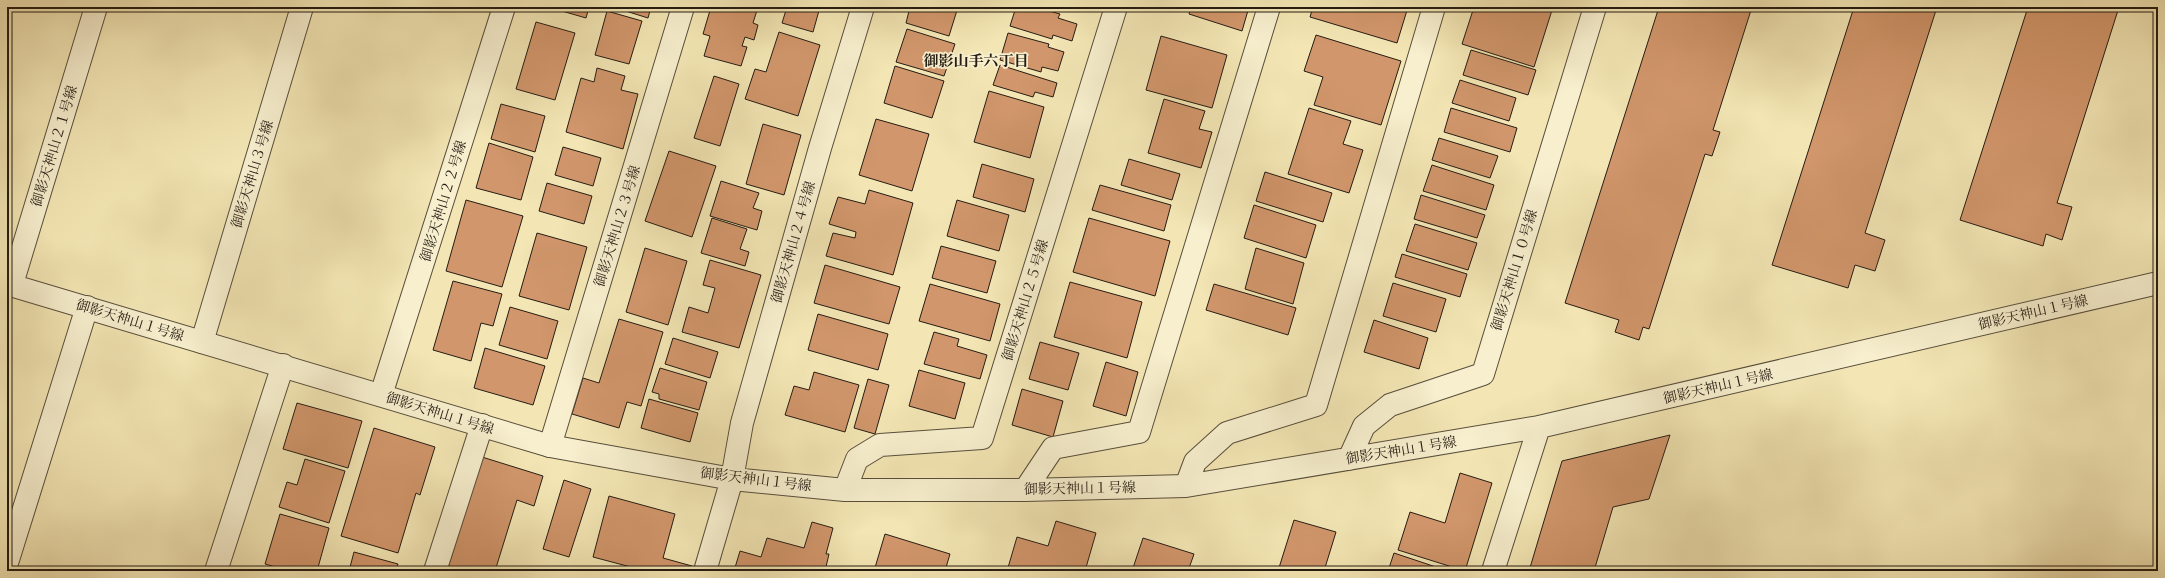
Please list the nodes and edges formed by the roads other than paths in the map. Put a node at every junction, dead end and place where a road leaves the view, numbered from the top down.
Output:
1 (96, 7) edge
2 (302, 7) edge
3 (504, 7) edge
4 (684, 7) edge
5 (863, 7) edge
6 (1116, 7) edge
7 (1269, 7) edge
8 (1434, 7) edge
9 (1595, 7) edge
10 (2158, 283) edge
11 (9, 284) edge
12 (87, 307) junction
13 (202, 342) junction
14 (283, 366) junction
15 (382, 396) junction
16 (482, 426) junction
17 (1539, 427) junction
18 (550, 446) junction
19 (1349, 459) junction
20 (732, 479) junction
21 (1186, 486) junction
22 (845, 490) junction
23 (1025, 490) junction
24 (7, 562) edge
25 (216, 571) edge
26 (435, 571) edge
27 (705, 571) edge
28 (1494, 571) edge

1 - 11 street, 御影天神山２１号線
2 - 13 street, 御影天神山３号線
3 - 15 street, 御影天神山２２号線
4 - 18 street, 御影天神山２３号線
5 - 20 street, 御影天神山２４号線
6 - 22 street, 御影天神山２５号線
7 - 23 street
8 - 21 street
9 - 19 street, 御影天神山１０号線
10 - 17 street, 御影天神山１号線
11 - 12 street, 御影天神山１号線
12 - 13 street, 御影天神山１号線
12 - 24 street
13 - 14 street, 御影天神山１号線
14 - 15 street, 御影天神山１号線
14 - 25 street
15 - 16 street, 御影天神山１号線
16 - 18 street, 御影天神山１号線
16 - 26 street
17 - 19 street, 御影天神山１号線
17 - 28 street
18 - 20 street, 御影天神山１号線
19 - 21 street, 御影天神山１号線
20 - 22 street, 御影天神山１号線
20 - 27 street, 御影天神山２４号線
21 - 23 street, 御影天神山１号線
22 - 23 street, 御影天神山１号線

